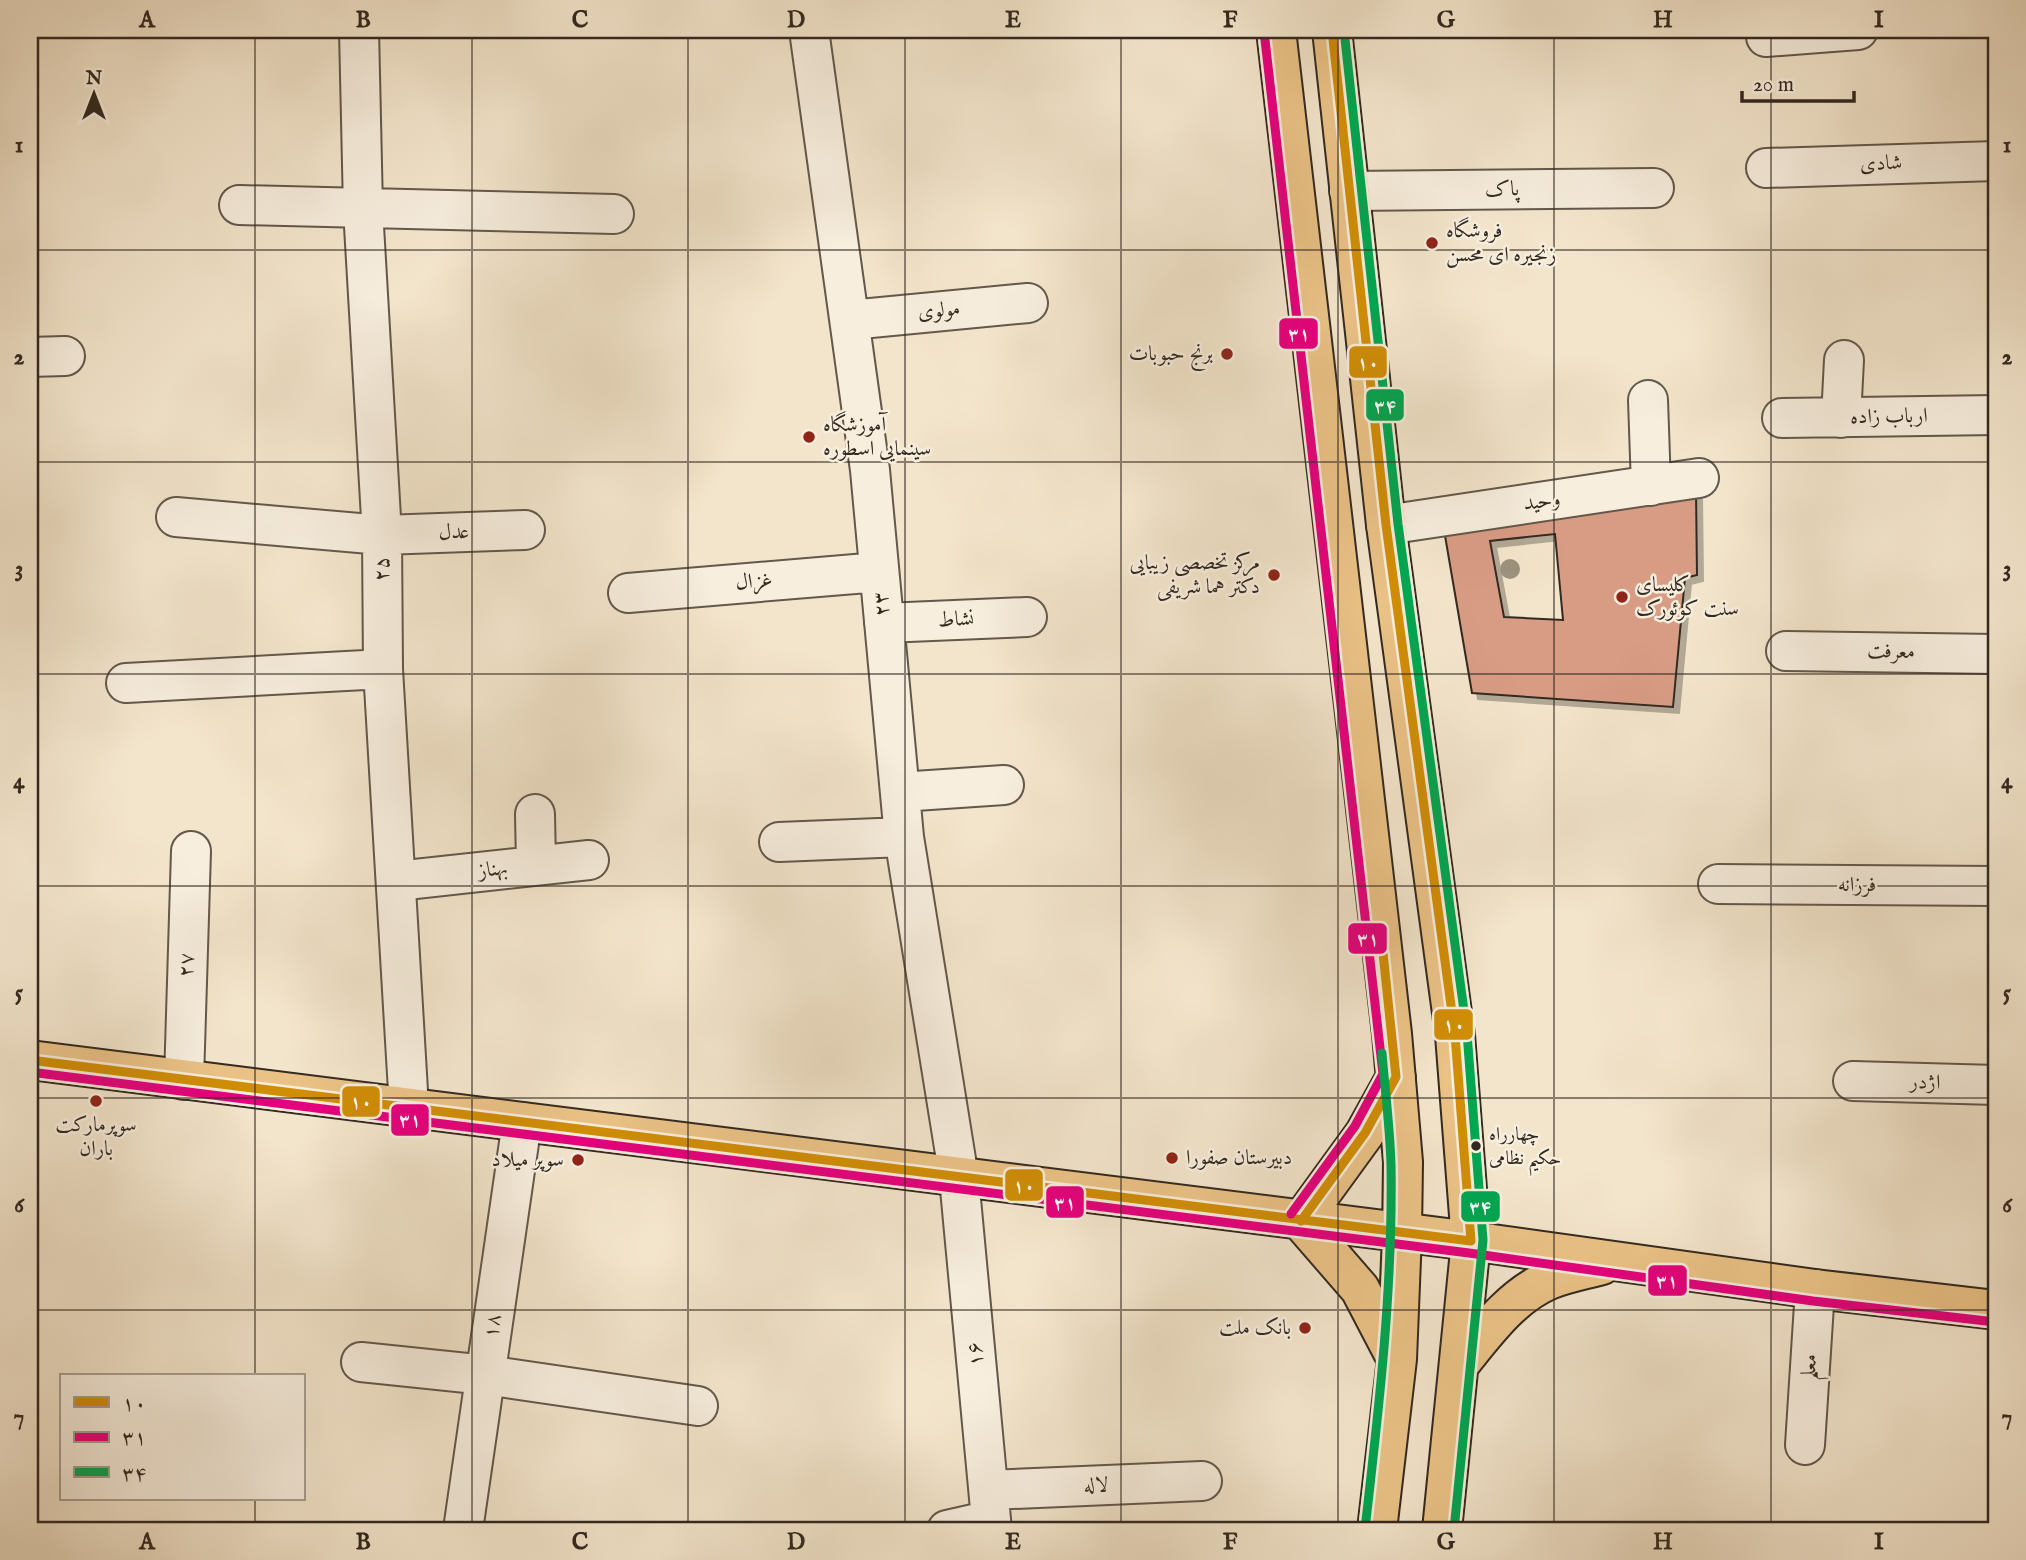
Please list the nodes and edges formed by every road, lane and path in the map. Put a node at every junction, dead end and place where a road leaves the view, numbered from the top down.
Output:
1 (359, 30) edge
2 (809, 30) edge
3 (1276, 30) edge
4 (1332, 30) edge
5 (1846, 30) edge
6 (1766, 37) dead end
7 (1996, 161) edge
8 (1766, 168) dead end
9 (1654, 188) dead end
10 (1349, 191) junction
11 (239, 205) dead end
12 (363, 209) junction
13 (614, 214) dead end
14 (1028, 303) dead end
15 (850, 320) junction
16 (1843, 360) dead end
17 (1648, 400) dead end
18 (1996, 415) edge
19 (1782, 418) dead end
20 (1841, 418) junction
21 (1699, 478) dead end
22 (1651, 486) junction
23 (176, 517) dead end
24 (1386, 525) junction
25 (525, 530) dead end
26 (382, 535) junction
27 (879, 572) junction
28 (628, 593) dead end
29 (1027, 617) dead end
30 (884, 623) junction
31 (1786, 651) dead end
32 (1996, 654) edge
33 (383, 669) junction
34 (126, 684) dead end
35 (1004, 785) dead end
36 (900, 792) junction
37 (535, 814) dead end
38 (904, 837) junction
39 (779, 842) dead end
40 (191, 851) dead end
41 (589, 860) dead end
42 (536, 865) junction
43 (397, 881) junction
44 (1718, 884) dead end
45 (1996, 886) edge
46 (30, 1060) edge
47 (1396, 1077) junction
48 (184, 1080) junction
49 (1853, 1081) dead end
50 (1996, 1085) edge
51 (410, 1108) junction
52 (522, 1122) junction
53 (959, 1178) junction
54 (1301, 1221) junction
55 (1402, 1234) junction
56 (1471, 1241) junction
57 (1619, 1261) junction
58 (1815, 1289) junction
59 (1996, 1310) edge
60 (1397, 1359) junction
61 (361, 1362) dead end
62 (1458, 1365) junction
63 (485, 1375) junction
64 (698, 1406) dead end
65 (1805, 1445) dead end
66 (1202, 1481) dead end
67 (991, 1513) edge
68 (463, 1530) edge
69 (947, 1530) edge
70 (1377, 1530) edge
71 (1442, 1530) edge

1 - 12 street, ۲۵
2 - 15 street, ۲۳
3 - 47 main road
4 - 10 main road
5 - 6 street
7 - 8 street, شادی
9 - 10 street, پاک
10 - 24 main road
11 - 12 street
12 - 13 street
12 - 26 street, ۲۵
14 - 15 street, مولوی
15 - 27 street, ۲۳
16 - 20 street
17 - 22 street
18 - 20 street, ارباب زاده
19 - 20 street, ارباب زاده
21 - 22 street, وحید
22 - 24 street, وحید
23 - 26 street, عدل
24 - 56 main road
25 - 26 street, عدل
26 - 33 street, ۲۵
27 - 28 street, غزال
27 - 30 street, ۲۳
29 - 30 street, نشاط
30 - 36 street, ۲۳
31 - 32 street, معرفت
33 - 34 street
33 - 43 street, ۲۵
35 - 36 street
36 - 38 street, ۲۳
37 - 42 street
38 - 39 street
38 - 53 street, ۲۳
40 - 48 street, ۲۷
41 - 42 street, بهناز
42 - 43 street, بهناز
43 - 51 street, ۲۵
44 - 45 street, فرزانه
46 - 48 main road
47 - 54 main road
47 - 55 main road
48 - 51 main road
49 - 50 street, اژدر
51 - 52 main road
52 - 53 main road
52 - 63 street, ۱۸
53 - 54 main road
53 - 67 street, ۱۶
54 - 55 main road
54 - 60 main road
55 - 56 main road
55 - 60 main road
56 - 57 main road
56 - 62 main road
57 - 58 main road
57 - 62 main road
58 - 59 main road
58 - 65 street, معلم
60 - 70 main road
61 - 63 street
62 - 71 main road
63 - 64 street
63 - 68 street, ۱۸
66 - 67 street, لاله
67 - 69 street, لاله

